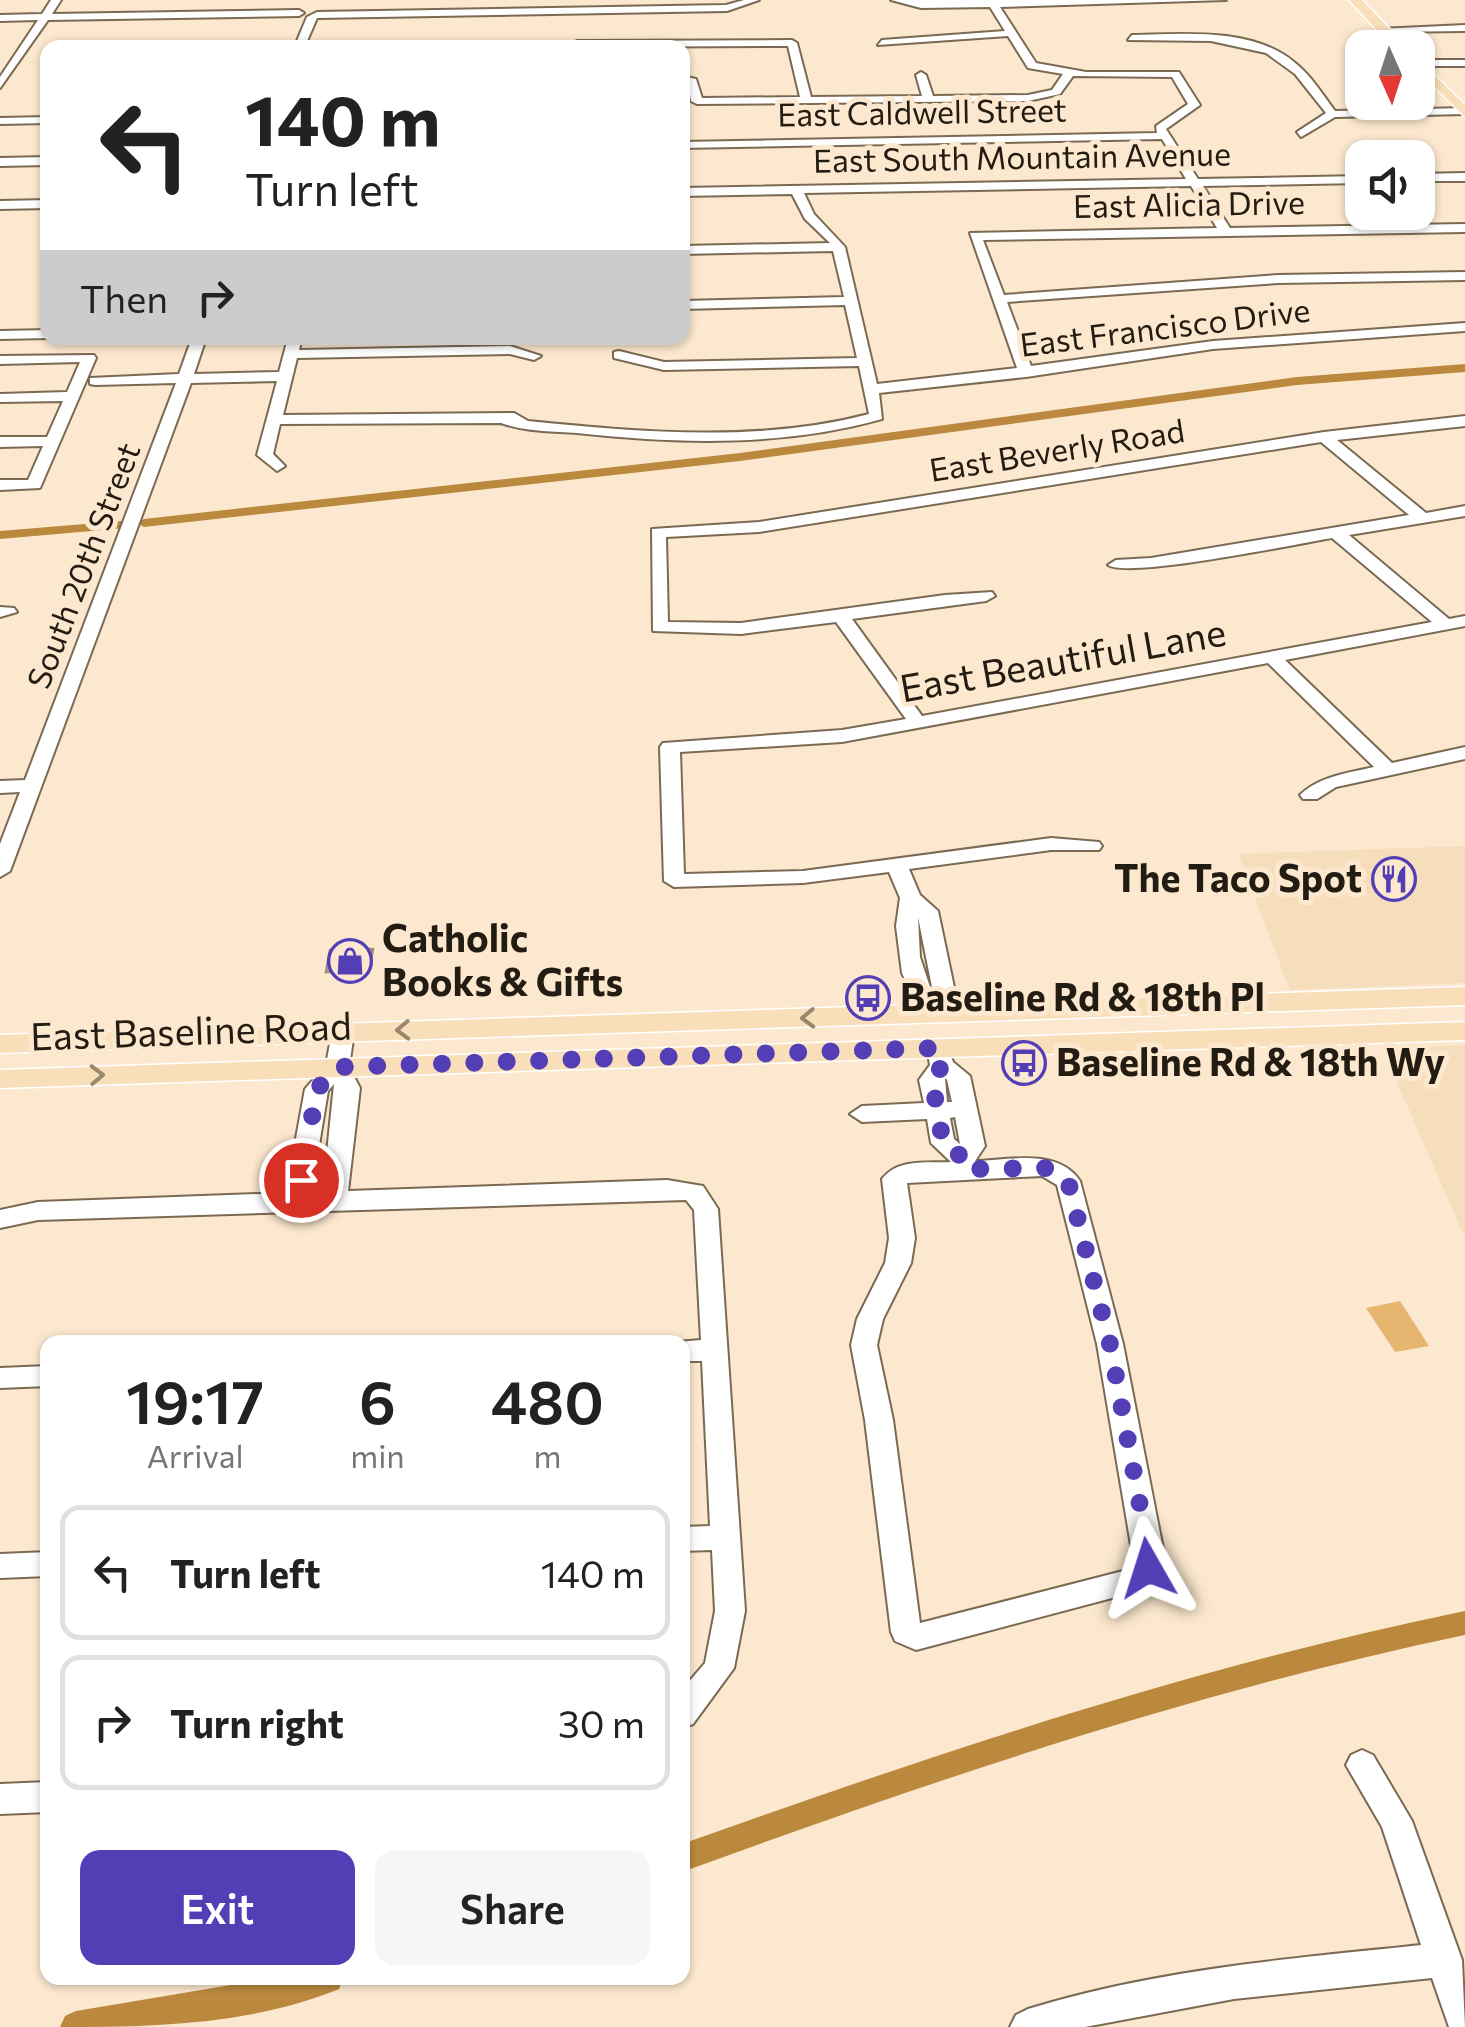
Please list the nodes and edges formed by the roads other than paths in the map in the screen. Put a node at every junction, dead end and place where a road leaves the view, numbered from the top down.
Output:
1 (56, 0) edge
2 (754, 0) edge
3 (896, 0) edge
4 (1220, 0) edge
5 (1355, 0) edge
6 (308, 1) edge
7 (1103, 1) edge
8 (992, 2) edge
9 (572, 5) edge
10 (309, 13) edge
11 (46, 17) junction
12 (0, 18) edge
13 (1465, 28) edge
14 (1384, 29) joint
15 (1013, 33) junction
16 (1268, 36) dead end
17 (1132, 38) dead end
18 (302, 40) edge
19 (576, 40) edge
20 (882, 43) dead end
21 (690, 44) edge
22 (1244, 45) junction
23 (1435, 63) edge
24 (1465, 63) edge
25 (1069, 74) junction
26 (921, 75) dead end
27 (692, 79) dead end
28 (1435, 80) edge
29 (0, 85) edge
30 (929, 100) junction
31 (807, 102) junction
32 (1465, 111) edge
33 (1332, 114) junction
34 (40, 120) edge
35 (0, 121) edge
36 (1301, 134) dead end
37 (1163, 136) junction
38 (690, 145) edge
39 (40, 161) edge
40 (0, 162) edge
41 (1435, 178) edge
42 (1465, 178) edge
43 (1345, 179) edge
44 (1195, 182) junction
45 (797, 190) junction
46 (690, 192) edge
47 (40, 204) edge
48 (0, 205) edge
49 (1465, 228) edge
50 (1226, 232) junction
51 (838, 247) junction
52 (690, 250) edge
53 (1464, 278) edge
54 (998, 299) junction
55 (851, 302) junction
56 (690, 305) edge
57 (1465, 327) edge
58 (40, 334) edge
59 (0, 335) edge
60 (196, 345) edge
61 (293, 346) edge
62 (619, 355) dead end
63 (534, 356) dead end
64 (0, 360) edge
65 (864, 362) junction
66 (1026, 372) junction
67 (285, 376) junction
68 (184, 378) junction
69 (83, 386) junction
70 (872, 389) junction
71 (0, 398) edge
72 (274, 420) junction
73 (1465, 421) edge
74 (1324, 437) junction
75 (53, 441) junction
76 (0, 442) edge
77 (277, 466) dead end
78 (0, 485) edge
79 (1465, 511) edge
80 (1421, 517) junction
81 (1335, 532) junction
82 (1116, 565) dead end
83 (986, 596) dead end
84 (842, 618) junction
85 (1456, 623) edge
86 (1274, 658) junction
87 (919, 724) junction
88 (1465, 753) edge
89 (1386, 769) junction
90 (0, 786) edge
91 (30, 793) junction
92 (1310, 795) dead end
93 (0, 801) edge
94 (1092, 846) dead end
95 (897, 866) junction
96 (0, 871) edge
97 (911, 898) junction
98 (910, 945) junction
99 (934, 945) junction
100 (1465, 996) edge
101 (1405, 998) junction
102 (1156, 1006) junction
103 (932, 1014) junction
104 (1465, 1031) edge
105 (343, 1032) junction
106 (1237, 1039) junction
107 (0, 1044) edge
108 (940, 1057) junction
109 (338, 1067) junction
110 (0, 1079) edge
111 (966, 1110) junction
112 (937, 1111) junction
113 (862, 1114) dead end
114 (342, 1137) junction
115 (307, 1139) junction
116 (963, 1163) junction
117 (334, 1201) junction
118 (298, 1202) junction
119 (0, 1219) edge
120 (715, 1350) junction
121 (690, 1351) edge
122 (40, 1376) edge
123 (0, 1378) edge
124 (726, 1537) junction
125 (690, 1539) edge
126 (40, 1564) edge
127 (0, 1566) edge
128 (690, 1704) edge
129 (1362, 1765) dead end
130 (40, 1797) edge
131 (0, 1799) edge
132 (1445, 1960) junction
133 (1465, 2024) edge
134 (1028, 2027) edge

1 - 11 street
2 - 9 street
3 - 8 street
4 - 7 street
5 - 14 main road
6 - 10 street
7 - 8 street
8 - 15 street
9 - 10 street
9 - 19 street
10 - 11 street
10 - 18 street
11 - 12 street
11 - 29 street
13 - 14 street
15 - 20 street
15 - 25 street
16 - 22 street
17 - 22 street
21 - 31 street
22 - 33 street
23 - 24 street
25 - 30 street
25 - 37 street
26 - 30 street
27 - 31 street
28 - 32 main road
30 - 31 street
32 - 33 street
33 - 36 street
34 - 35 street
37 - 38 street, East Caldwell Street
37 - 44 street
39 - 40 street
41 - 42 street
43 - 44 street, East South Mountain Avenue
44 - 45 street, East South Mountain Avenue
44 - 50 street
45 - 46 street, East South Mountain Avenue
45 - 51 street
47 - 48 street
49 - 50 street, East Alicia Drive
50 - 54 street, East Alicia Drive
51 - 52 street
51 - 55 street
53 - 54 street
54 - 66 street
55 - 56 street
55 - 65 street
57 - 66 street, East Francisco Drive
58 - 59 street
60 - 68 street, South 20th Street
61 - 63 street
61 - 67 street
62 - 65 street
64 - 69 street
65 - 70 street
66 - 70 street, East Francisco Drive
67 - 68 street
67 - 72 street
68 - 69 street
68 - 91 street, South 20th Street
69 - 71 street
69 - 75 street
70 - 72 street
72 - 77 street
73 - 74 street, East Beverly Road
74 - 80 street
74 - 84 street, East Beverly Road
75 - 76 street
75 - 78 street
79 - 80 street
80 - 81 street
81 - 82 street
81 - 85 street
83 - 84 street
84 - 87 street
85 - 86 street, East Beautiful Lane
86 - 87 street, East Beautiful Lane
86 - 89 street
87 - 95 street, East Beautiful Lane
88 - 89 street
89 - 92 street
90 - 91 street
91 - 93 street
91 - 96 street, South 20th Street
94 - 95 street
95 - 97 street
97 - 98 street
97 - 99 street
98 - 99 street
98 - 103 street
99 - 103 street
100 - 101 main road, East Baseline Road
101 - 102 main road, East Baseline Road
101 - 106 main road
102 - 103 main road, East Baseline Road
102 - 106 main road
103 -> 105 main road, East Baseline Road
103 - 108 main road
104 - 106 main road, East Baseline Road
105 - 107 main road, East Baseline Road
105 - 109 street
106 - 108 main road, East Baseline Road
108 - 109 main road, East Baseline Road
108 - 111 street
108 - 112 street
110 -> 109 main road, East Baseline Road
109 - 114 street
109 - 115 street
111 - 112 street
111 - 116 street
112 - 113 street
112 - 116 street
114 - 115 street
114 - 117 street
115 - 118 street
116 - 116 street
117 - 118 street
117 - 120 street
118 - 119 street
120 - 121 street
120 - 124 street
122 - 123 street
124 - 125 street
124 - 128 street
126 - 127 street
129 - 132 street
130 - 131 street
132 - 133 street
132 - 134 street

